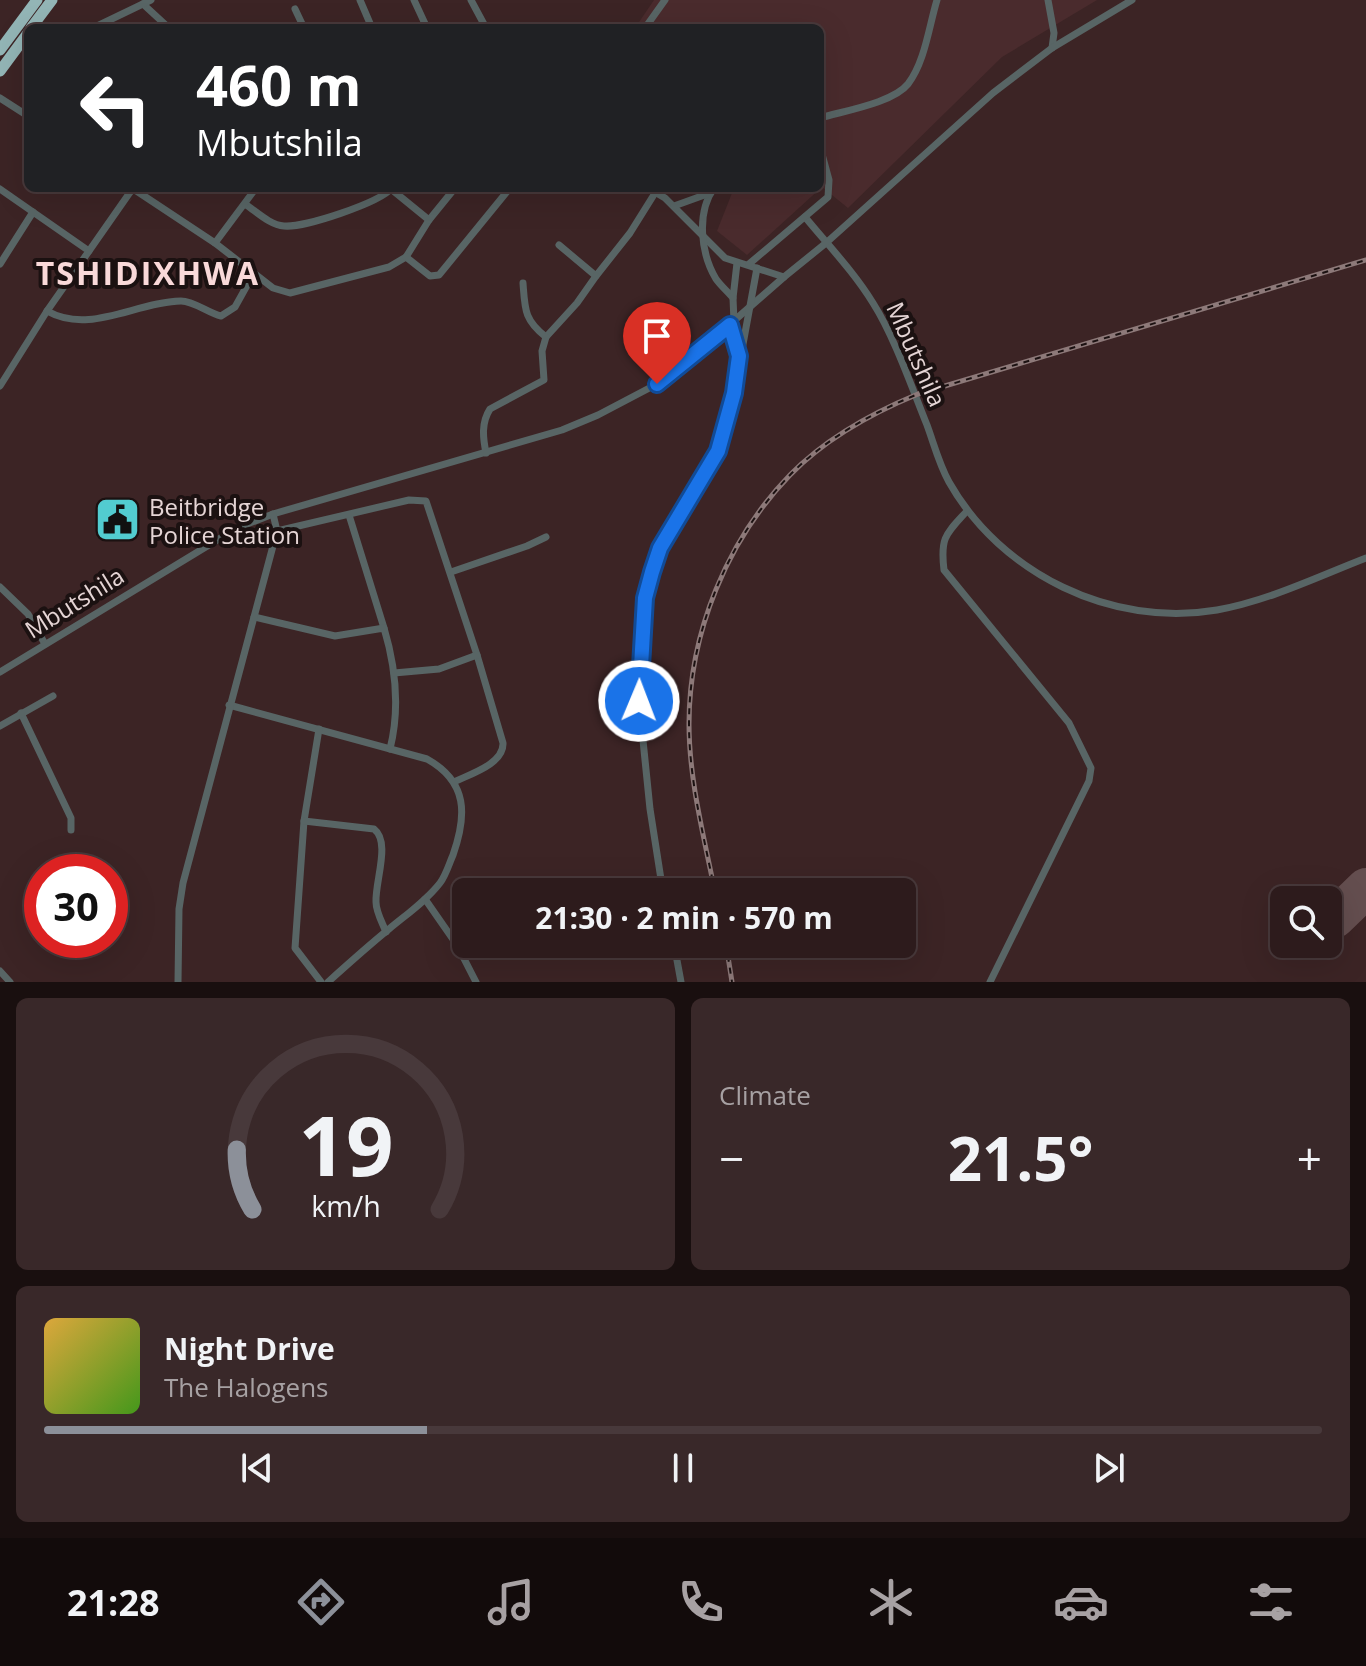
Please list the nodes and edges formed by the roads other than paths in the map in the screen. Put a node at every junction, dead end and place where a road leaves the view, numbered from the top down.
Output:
1 (37, 0) edge
2 (52, 0) edge
3 (360, 0) edge
4 (414, 0) edge
5 (471, 0) edge
6 (665, 0) edge
7 (937, 0) edge
8 (1048, 0) edge
9 (1132, 0) edge
10 (147, 2) edge
11 (295, 9) dead end
12 (34, 24) edge
13 (101, 24) edge
14 (166, 24) edge
15 (302, 24) edge
16 (370, 24) edge
17 (425, 24) edge
18 (484, 24) edge
19 (648, 24) edge
20 (24, 38) edge
21 (1052, 48) junction
22 (0, 50) edge
23 (0, 71) edge
24 (0, 98) edge
25 (24, 113) edge
26 (824, 117) edge
27 (824, 163) edge
28 (0, 189) edge
29 (130, 192) edge
30 (139, 192) edge
31 (253, 192) edge
32 (388, 192) edge
33 (396, 192) edge
34 (452, 192) edge
35 (507, 192) edge
36 (651, 192) edge
37 (655, 192) edge
38 (707, 192) edge
39 (711, 192) edge
40 (245, 204) junction
41 (674, 206) junction
42 (33, 212) junction
43 (805, 217) junction
44 (429, 220) junction
45 (702, 236) junction
46 (215, 243) junction
47 (826, 243) junction
48 (559, 245) dead end
49 (89, 251) junction
50 (406, 257) junction
51 (737, 263) junction
52 (0, 264) edge
53 (753, 266) junction
54 (254, 273) junction
55 (596, 276) junction
56 (784, 277) junction
57 (523, 283) dead end
58 (733, 298) junction
59 (751, 306) junction
60 (47, 311) junction
61 (732, 324) junction
62 (546, 337) junction
63 (739, 356) junction
64 (0, 364) edge
65 (9, 370) junction
66 (0, 386) edge
67 (486, 453) junction
68 (967, 511) junction
69 (273, 514) junction
70 (349, 515) junction
71 (277, 531) junction
72 (546, 537) dead end
73 (1366, 558) edge
74 (451, 572) junction
75 (0, 587) edge
76 (254, 617) junction
77 (384, 628) junction
78 (45, 644) junction
79 (477, 655) junction
80 (0, 672) edge
81 (394, 673) junction
82 (53, 696) dead end
83 (229, 705) junction
84 (21, 713) junction
85 (0, 726) edge
86 (319, 729) junction
87 (390, 749) junction
88 (454, 782) junction
89 (304, 821) junction
90 (71, 830) dead end
91 (661, 878) edge
92 (425, 899) junction
93 (386, 932) junction
94 (677, 958) edge
95 (0, 971) edge
96 (10, 982) edge
97 (178, 982) edge
98 (321, 982) edge
99 (328, 982) edge
100 (476, 982) edge
101 (681, 982) edge
102 (990, 982) edge

1 - 22 highway
2 - 12 highway
3 - 16 street
4 - 17 street
5 - 18 street
6 - 19 street
7 - 26 street
8 - 21 street
9 - 21 street
10 - 13 street
10 - 14 street
11 - 15 street
20 - 23 highway
21 - 47 street
24 - 25 street
27 - 43 street
28 - 42 street
29 - 49 street
30 - 46 street
31 - 40 street
32 - 40 street
33 - 44 street
34 - 44 street
35 - 50 street
36 - 55 street
37 - 41 street
38 - 41 street
39 - 45 street
40 - 46 street
41 - 45 street
42 - 49 street
42 - 52 street
43 - 47 street
43 - 53 street
44 - 50 street
45 - 51 street
45 - 58 street
46 - 54 street
47 - 56 street, Mbutshila
47 - 68 street, Mbutshila
48 - 55 street
49 - 60 street
50 - 54 street
51 - 53 street
51 - 58 street
53 - 56 street
53 - 59 street
54 - 60 street
55 - 62 street
56 - 59 street, Mbutshila
57 - 62 street
58 - 61 street
59 - 61 street, Mbutshila
59 - 63 street
60 - 65 street
61 - 63 street
61 - 67 street, Mbutshila
62 - 67 street
63 - 91 street
64 - 65 street
65 - 66 street
67 - 69 street, Mbutshila
68 - 73 street, Mbutshila
68 - 102 street
69 - 71 street
69 - 78 street, Mbutshila
70 - 71 street
70 - 74 street
70 - 77 street
71 - 76 street
72 - 74 street
74 - 79 street
75 - 78 street
76 - 77 street
76 - 83 street
77 - 81 street
78 - 80 street, Mbutshila
79 - 81 street
79 - 88 street
81 - 87 street
82 - 84 street
83 - 86 street
83 - 97 street
84 - 85 street
84 - 90 street
86 - 87 street
86 - 89 street
87 - 88 street
88 - 92 street
89 - 93 street
89 - 98 street
92 - 93 street
92 - 100 street
93 - 99 street
94 - 101 street
95 - 96 street

